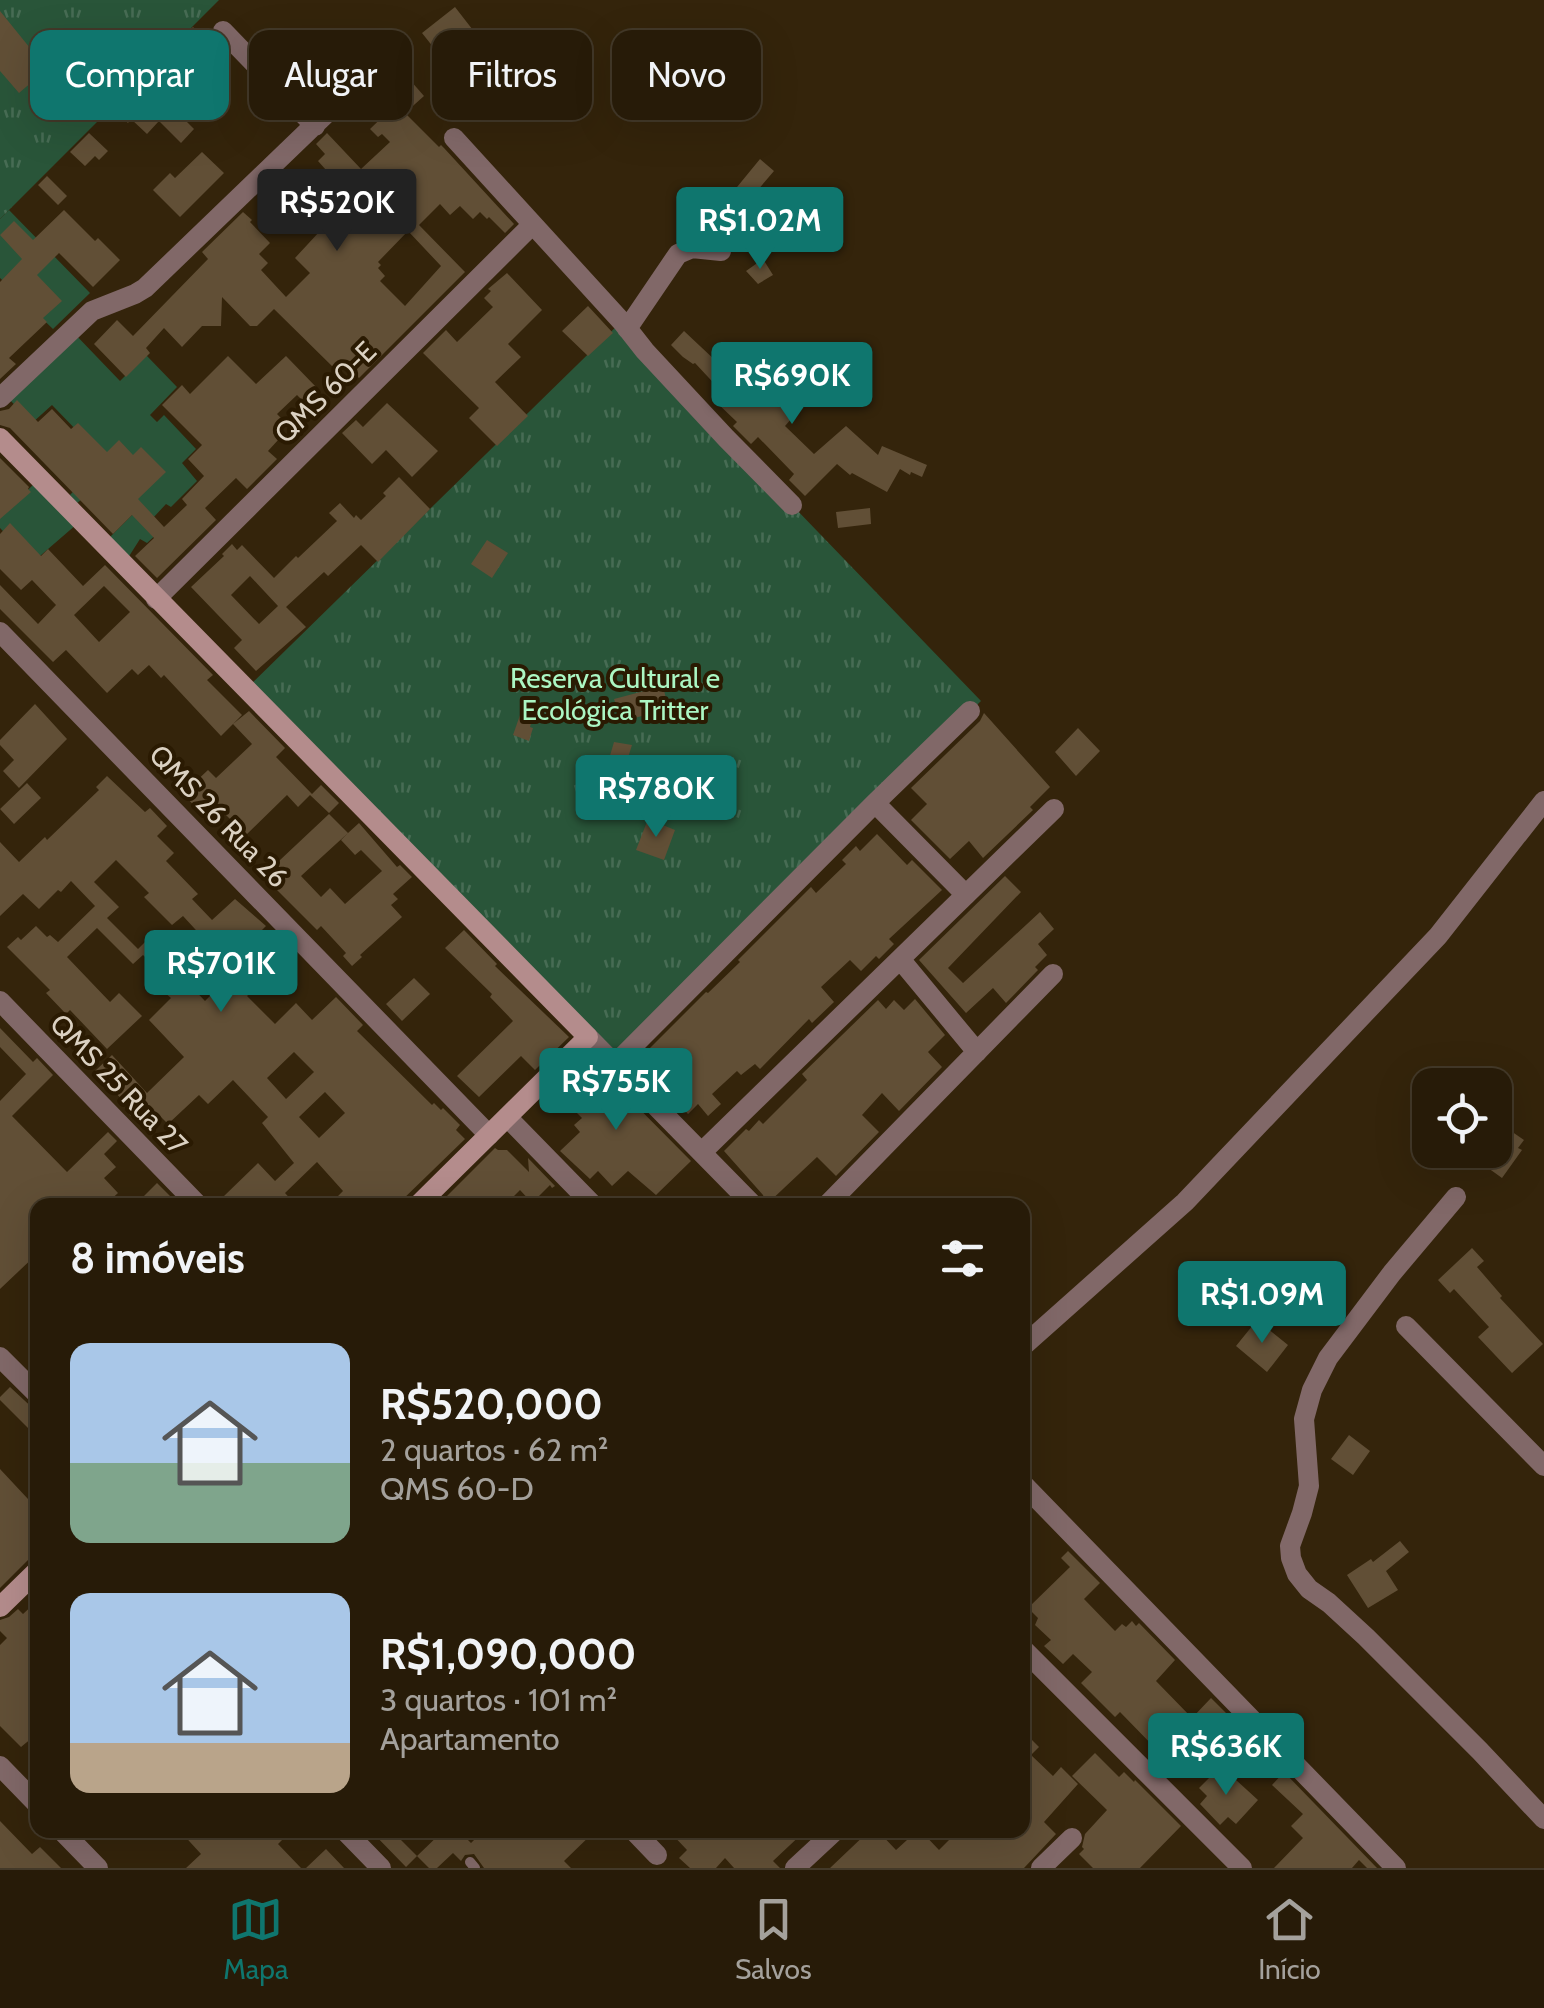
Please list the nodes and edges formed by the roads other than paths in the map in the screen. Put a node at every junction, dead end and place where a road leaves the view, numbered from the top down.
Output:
1 (229, 37) edge
2 (321, 120) edge
3 (315, 126) junction
4 (454, 138) dead end
5 (532, 225) junction
6 (721, 251) dead end
7 (627, 328) junction
8 (0, 398) edge
9 (0, 438) edge
10 (792, 505) dead end
11 (156, 599) junction
12 (0, 632) edge
13 (970, 711) dead end
14 (1544, 800) edge
15 (875, 803) junction
16 (1054, 809) dead end
17 (966, 895) junction
18 (900, 960) junction
19 (1053, 974) dead end
20 (0, 1001) edge
21 (588, 1038) junction
22 (978, 1052) junction
23 (615, 1064) junction
24 (508, 1118) junction
25 (489, 1135) junction
26 (702, 1152) junction
27 (1456, 1197) dead end
28 (191, 1198) edge
29 (425, 1198) edge
30 (586, 1198) edge
31 (746, 1198) edge
32 (834, 1198) edge
33 (1406, 1326) dead end
34 (1030, 1340) edge
35 (0, 1357) edge
36 (30, 1387) edge
37 (1544, 1466) edge
38 (1030, 1490) edge
39 (30, 1578) edge
40 (0, 1607) edge
41 (1030, 1656) edge
42 (0, 1766) edge
43 (30, 1797) edge
44 (1544, 1819) edge
45 (70, 1838) edge
46 (352, 1838) edge
47 (640, 1838) edge
48 (828, 1838) edge
49 (1072, 1838) dead end
50 (657, 1856) dead end
51 (98, 1868) edge
52 (381, 1868) edge
53 (796, 1868) edge
54 (1041, 1868) edge
55 (1242, 1868) edge
56 (1396, 1868) edge

1 - 3 street
2 - 3 street
3 - 8 street
4 - 5 street
5 - 7 street
5 - 11 street, QMS 60-E
6 - 7 street
7 - 10 street
9 - 11 street
11 - 21 street
12 - 25 street, QMS 26 Rua 26
13 - 15 street
14 - 34 street
15 - 17 street
15 - 23 street
16 - 17 street
17 - 18 street
18 - 22 street
18 - 26 street
19 - 22 street
20 - 28 street, QMS 25 Rua 27
21 - 23 street
21 - 24 street
22 - 32 street
23 - 26 street
24 - 25 street
24 - 30 street
25 - 29 street
26 - 31 street
27 - 44 street
33 - 37 street
35 - 36 street
38 - 56 street
39 - 40 street
41 - 55 street
42 - 43 street
45 - 51 street
46 - 52 street
47 - 50 street
48 - 53 street
49 - 54 street

